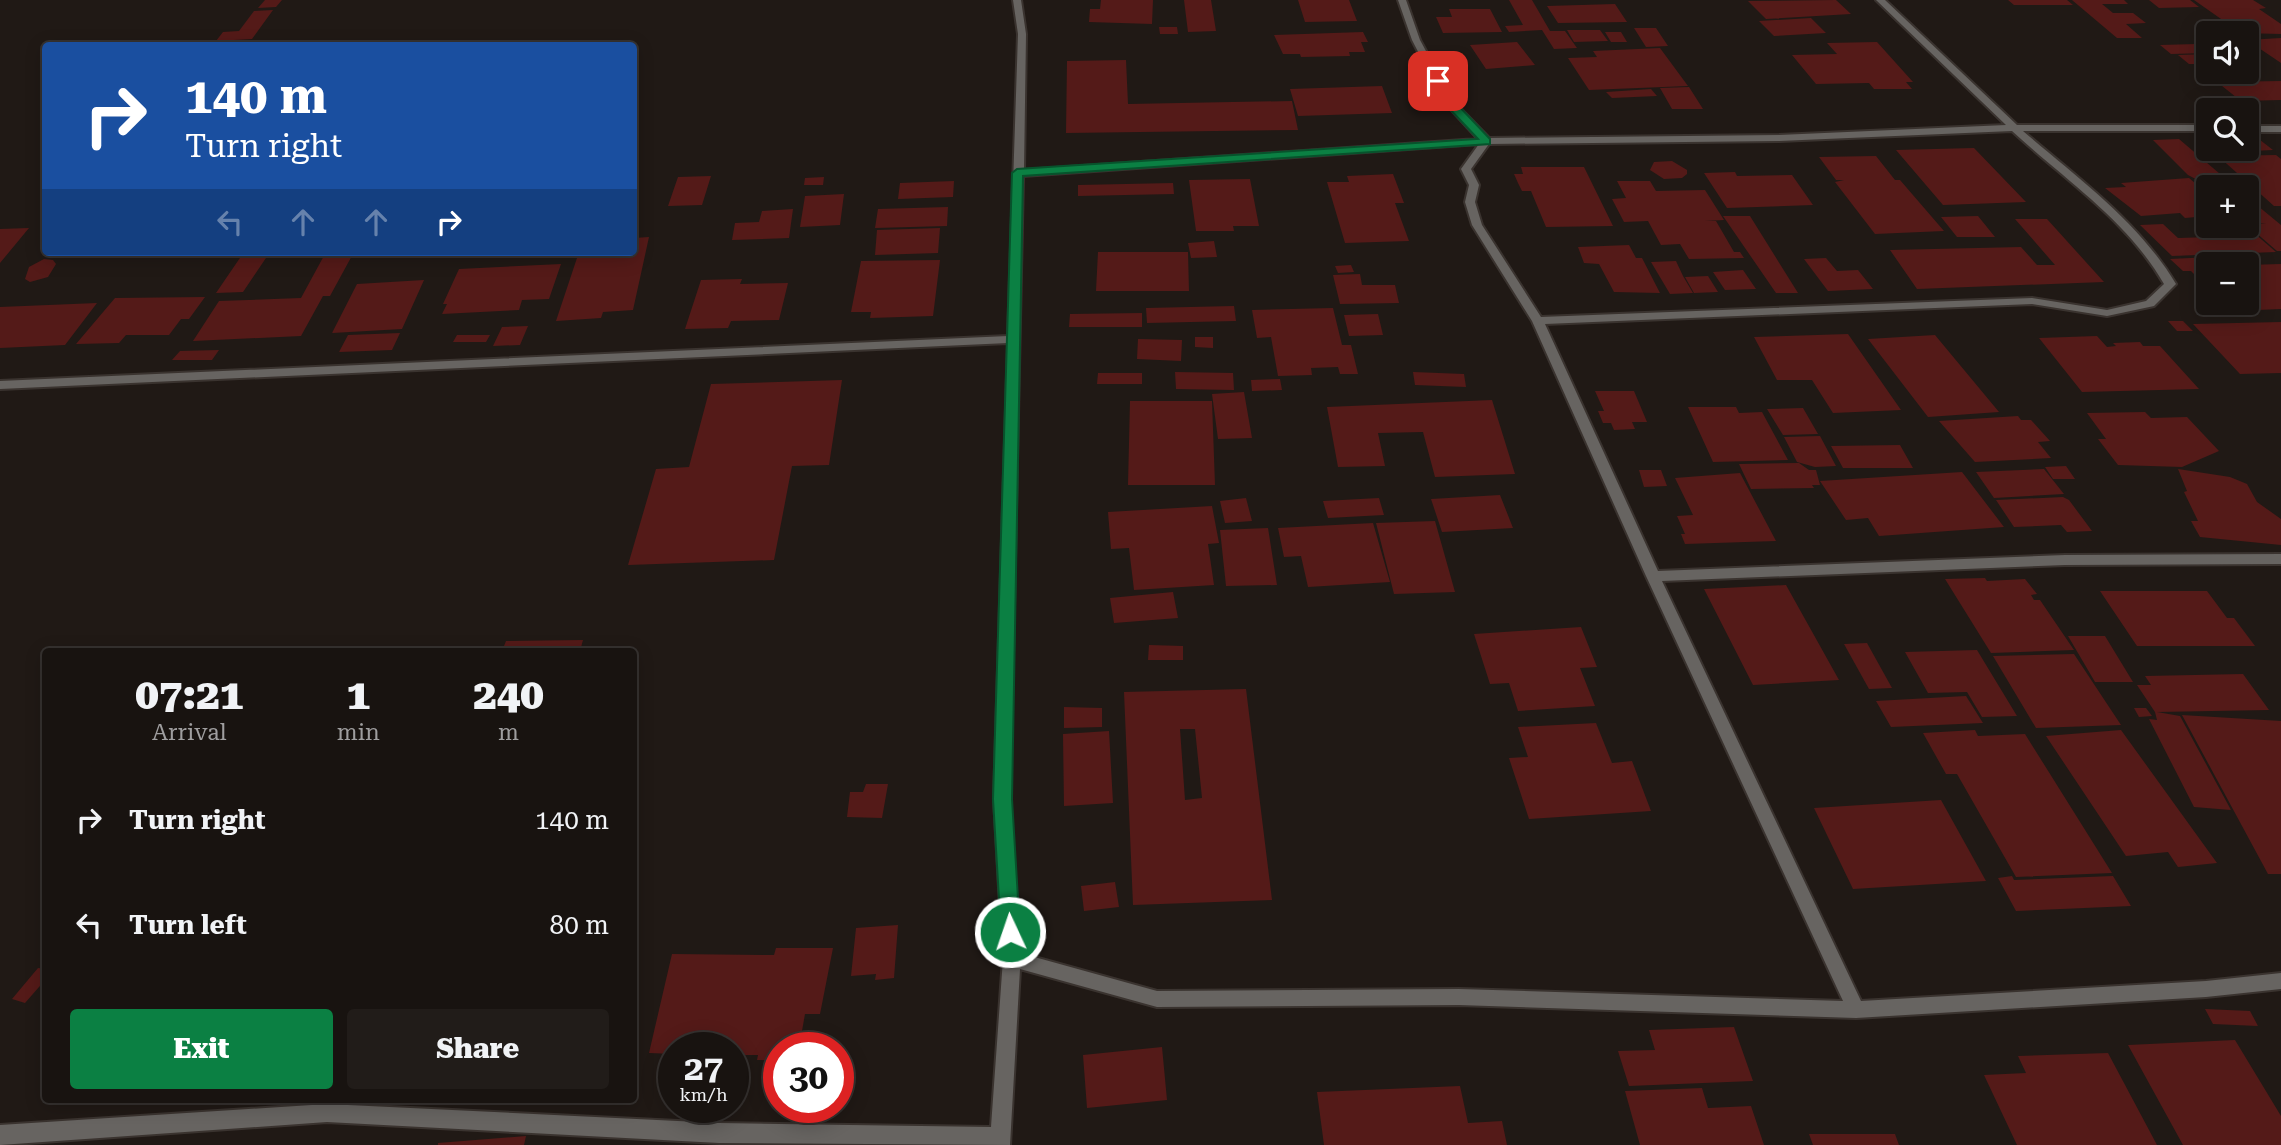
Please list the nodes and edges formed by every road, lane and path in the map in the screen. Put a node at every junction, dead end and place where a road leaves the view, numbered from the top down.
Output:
1 (1017, 0) edge
2 (1402, 0) edge
3 (1880, 0) edge
4 (2015, 128) junction
5 (2196, 128) edge
6 (2259, 128) edge
7 (2281, 129) edge
8 (1486, 141) junction
9 (1017, 173) junction
10 (1538, 321) junction
11 (1012, 339) junction
12 (0, 385) edge
13 (2281, 559) edge
14 (1653, 576) junction
15 (1012, 959) junction
16 (2281, 981) edge
17 (1856, 1010) junction
18 (0, 1135) edge
19 (1000, 1141) edge

1 - 9 street
2 - 8 street
3 - 4 street
4 - 5 street
4 - 8 street
4 - 10 street
6 - 7 street
8 - 9 street
8 - 10 street
9 - 11 street
10 - 14 street
11 - 12 street
11 - 15 street
13 - 14 street
14 - 17 street
15 - 17 street
15 - 19 street
16 - 17 street
18 - 19 street

